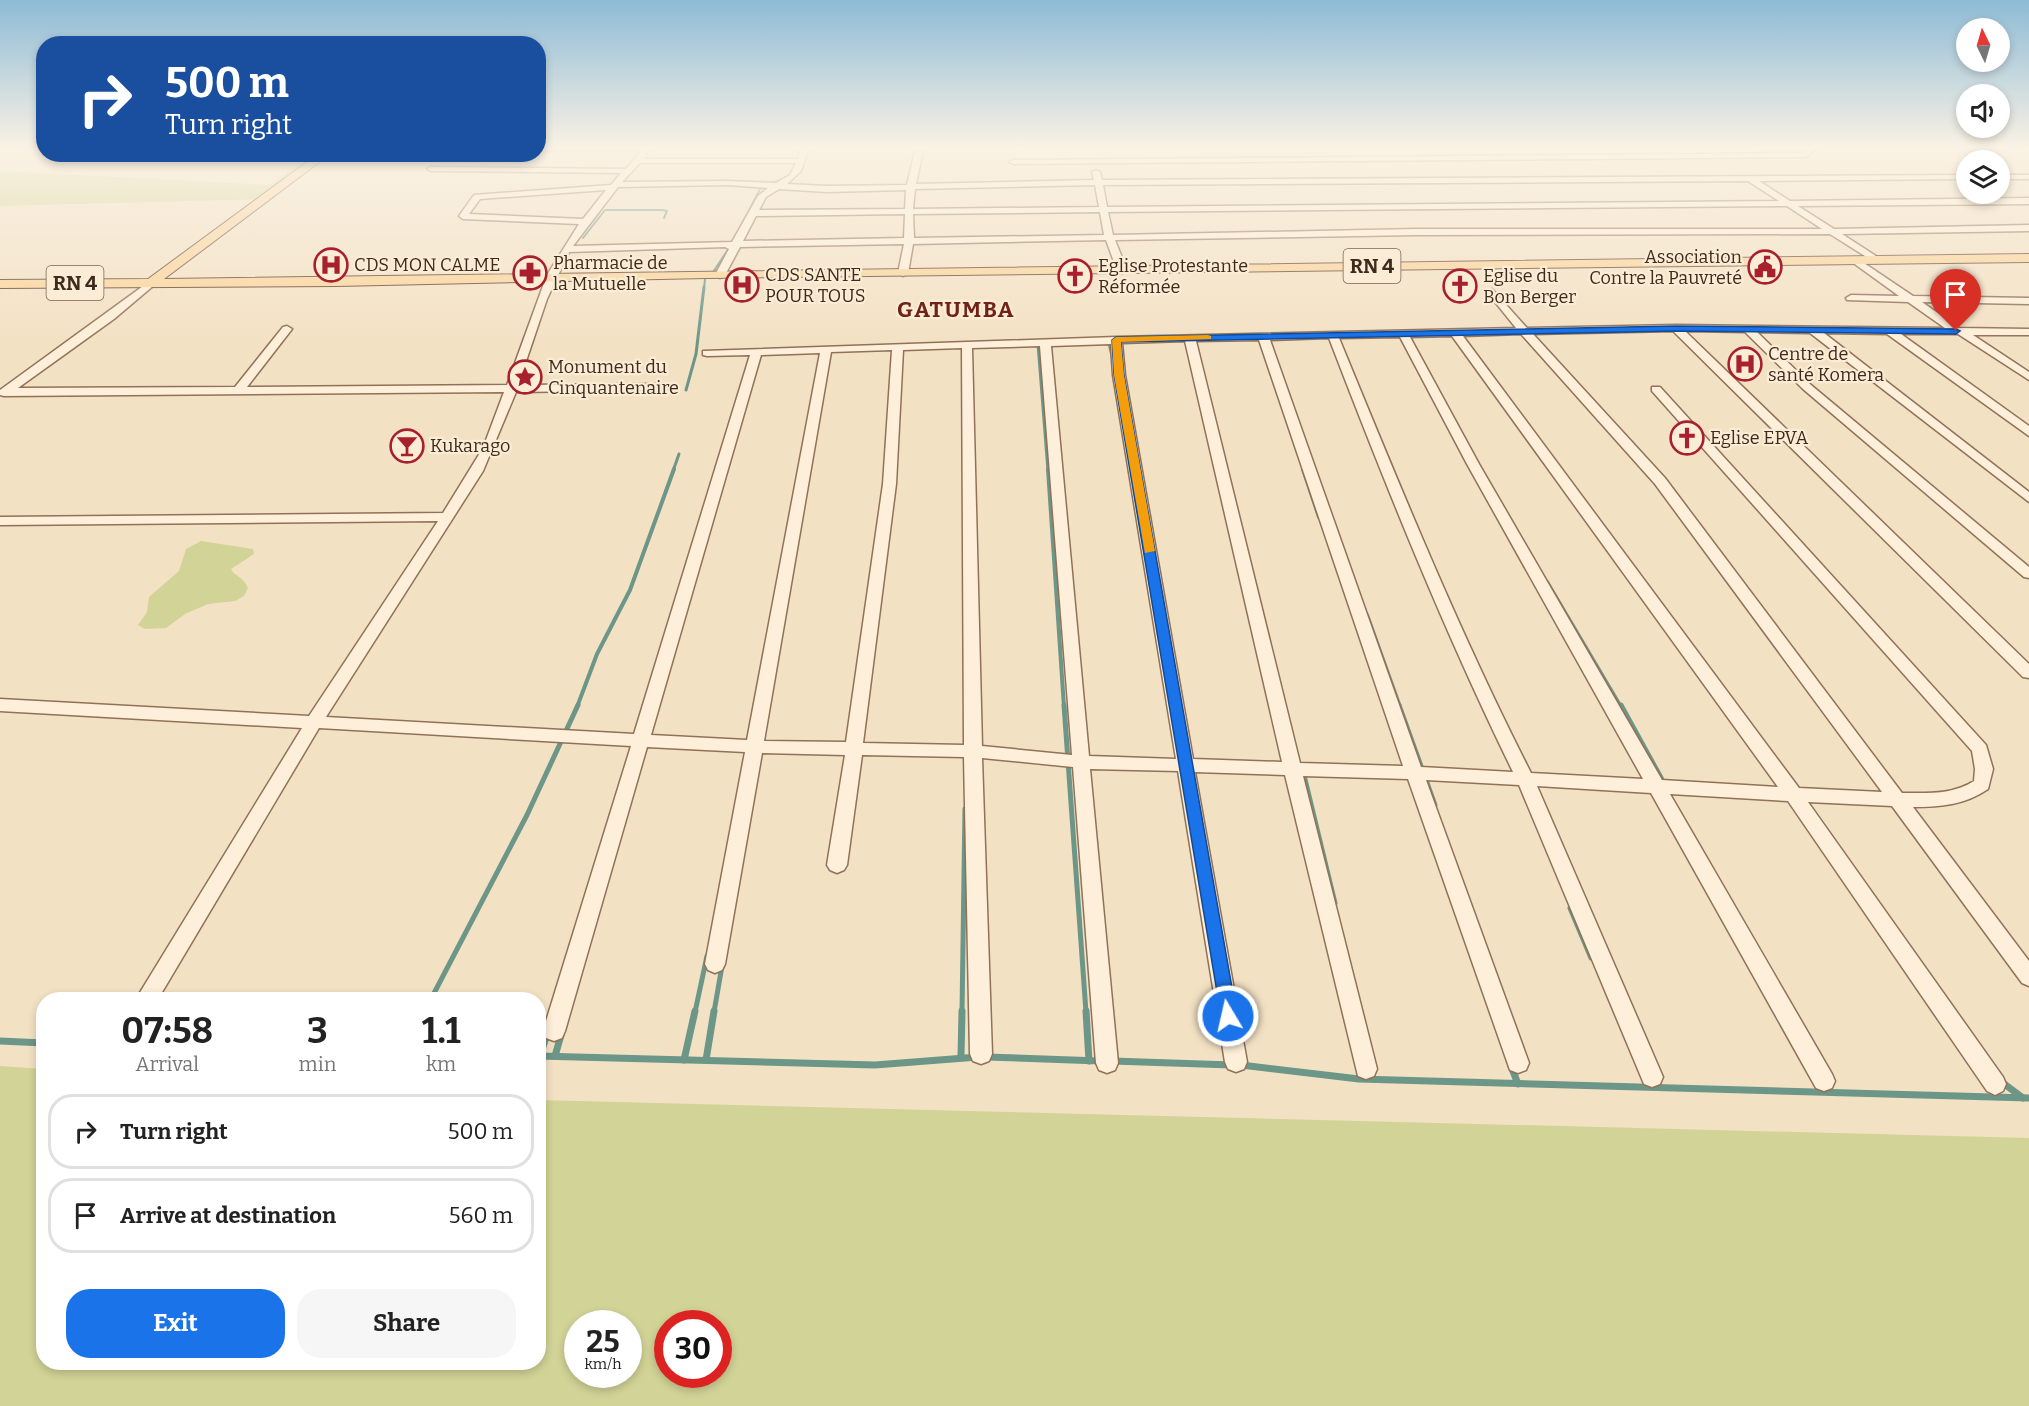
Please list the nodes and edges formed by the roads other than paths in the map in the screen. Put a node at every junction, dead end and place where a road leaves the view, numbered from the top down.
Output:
1 (911, 211) edge
2 (248, 212) edge
3 (466, 212) edge
4 (596, 212) edge
5 (863, 212) edge
6 (1105, 212) edge
7 (1800, 212) edge
8 (753, 213) joint
9 (588, 222) junction
10 (2029, 228) edge
11 (1831, 232) junction
12 (1109, 237) junction
13 (909, 242) junction
14 (733, 246) junction
15 (566, 249) junction
16 (2029, 258) edge
17 (1855, 260) junction
18 (1876, 260) junction
19 (1122, 270) junction
20 (903, 273) junction
21 (720, 275) junction
22 (551, 277) junction
23 (0, 284) edge
24 (150, 284) junction
25 (1492, 292) dead end
26 (1851, 298) dead end
27 (1913, 299) junction
28 (2029, 301) edge
29 (1676, 328) junction
30 (287, 329) dead end
31 (1812, 329) junction
32 (1888, 329) junction
33 (1749, 330) junction
34 (1959, 331) junction
35 (1455, 332) junction
36 (1523, 332) junction
37 (2029, 332) edge
38 (1403, 333) junction
39 (1263, 336) junction
40 (1333, 336) junction
41 (1190, 338) junction
42 (1116, 340) junction
43 (1045, 342) junction
44 (967, 345) junction
45 (898, 347) junction
46 (826, 350) junction
47 (757, 351) junction
48 (707, 353) dead end
49 (2029, 377) edge
50 (511, 387) junction
51 (663, 387) dead end
52 (1656, 389) dead end
53 (238, 390) junction
54 (2, 394) edge
55 (2029, 432) edge
56 (2029, 498) edge
57 (448, 517) junction
58 (0, 521) edge
59 (2029, 574) edge
60 (2029, 673) edge
61 (0, 705) edge
62 (314, 722) junction
63 (641, 740) junction
64 (755, 747) junction
65 (856, 750) junction
66 (973, 752) junction
67 (1081, 762) junction
68 (1186, 766) junction
69 (1294, 771) junction
70 (1416, 773) junction
71 (1525, 779) junction
72 (1660, 788) junction
73 (1794, 795) junction
74 (1897, 800) junction
75 (837, 865) dead end
76 (715, 964) dead end
77 (2029, 977) edge
78 (151, 992) edge
79 (554, 1031) dead end
80 (981, 1054) dead end
81 (1236, 1062) dead end
82 (1107, 1063) dead end
83 (1518, 1063) dead end
84 (1366, 1069) dead end
85 (1652, 1077) dead end
86 (1824, 1081) dead end
87 (1995, 1084) dead end

1 - 13 street
2 - 24 main road
3 - 9 street
4 - 9 street
5 - 8 street
6 - 12 street
7 - 11 street
8 - 14 street
9 - 15 street
10 - 11 street
11 - 12 street
11 - 18 street
12 - 13 street
12 - 19 street
13 - 14 street
13 - 20 street
14 - 15 street
14 - 21 street
15 - 22 street
16 - 18 main road, RN 4
17 - 18 main road, RN 4
17 - 19 main road, RN 4
17 - 27 street
19 - 20 main road, RN 4
20 - 21 main road, RN 4
21 - 22 main road, RN 4
22 - 24 main road, RN 4
22 - 50 street
23 - 24 main road, RN 4
24 - 54 street
25 - 36 street
26 - 27 street
27 - 28 street
27 - 34 street
29 - 33 street
29 - 36 street
29 - 60 street
30 - 53 street
31 - 32 street
31 - 33 street
31 - 56 street
32 - 34 street
32 - 55 street
33 - 59 street
34 - 37 street
34 - 49 street
35 - 36 street
35 - 38 street
35 - 73 street
36 - 74 street
38 - 40 street
38 - 72 street
39 - 40 street
39 - 41 street
39 - 70 street
40 - 71 street
41 - 42 street
41 - 69 street
42 - 43 street
42 - 68 street
43 - 44 street
43 - 67 street
44 - 45 street
44 - 66 street
45 - 46 street
45 - 65 street
46 - 47 street
46 - 64 street
47 - 48 street
47 - 63 street
50 - 51 street
50 - 53 street
50 - 57 street
52 - 74 street
53 - 54 street
57 - 58 street
57 - 62 street
61 - 62 street
62 - 63 street
62 - 78 street
63 - 64 street
63 - 79 street
64 - 65 street
64 - 76 street
65 - 66 street
65 - 75 street
66 - 67 street
66 - 80 street
67 - 68 street
67 - 82 street
68 - 69 street
68 - 81 street
69 - 70 street
69 - 84 street
70 - 71 street
70 - 83 street
71 - 72 street
71 - 85 street
72 - 73 street
72 - 86 street
73 - 74 street
73 - 87 street
74 - 77 street

